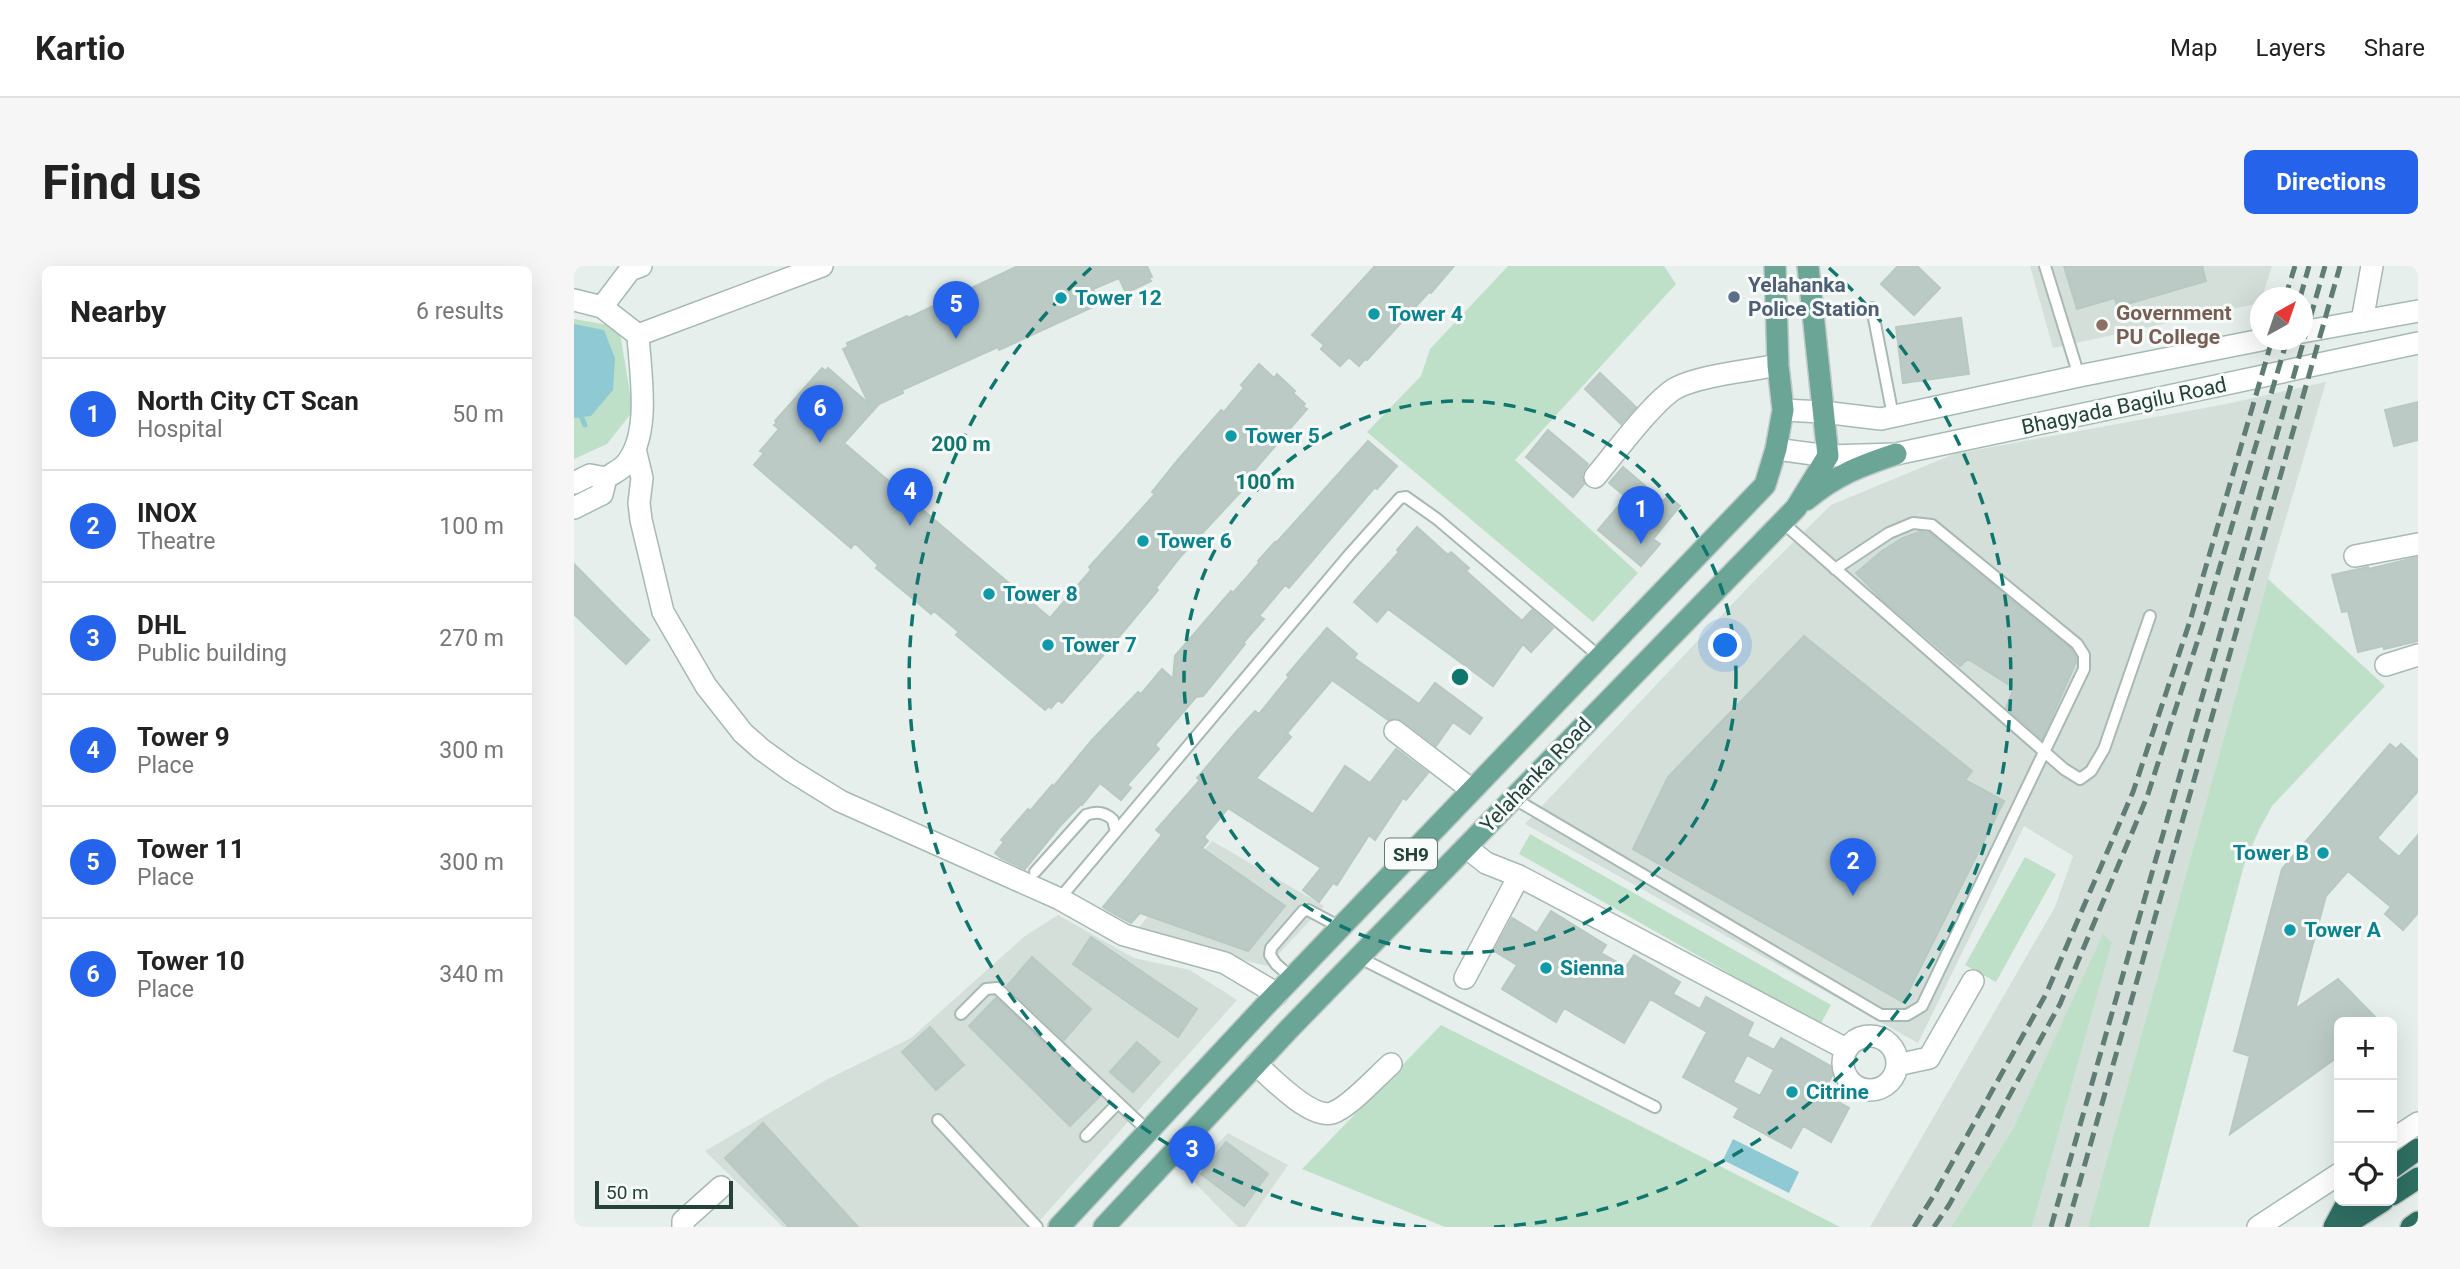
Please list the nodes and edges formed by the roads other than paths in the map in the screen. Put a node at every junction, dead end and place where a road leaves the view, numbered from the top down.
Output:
1 (640, 266) edge
2 (822, 266) edge
3 (1775, 266) edge
4 (1808, 266) edge
5 (2045, 266) edge
6 (2372, 266) edge
7 (574, 300) edge
8 (602, 307) junction
9 (1872, 308) dead end
10 (2418, 311) edge
11 (2362, 321) junction
12 (2313, 330) edge
13 (638, 335) junction
14 (2250, 342) edge
15 (2418, 344) edge
16 (1778, 365) junction
17 (2078, 376) junction
18 (1783, 410) junction
19 (1824, 412) junction
20 (1893, 416) junction
21 (635, 449) junction
22 (1776, 449) junction
23 (1896, 454) junction
24 (1828, 456) junction
25 (1595, 477) dead end
26 (606, 478) junction
27 (574, 483) edge
28 (574, 508) edge
29 (1789, 514) junction
30 (2418, 544) edge
31 (2356, 555) dead end
32 (1835, 569) junction
33 (2150, 616) dead end
34 (2418, 655) edge
35 (1600, 657) junction
36 (2386, 665) dead end
37 (1395, 731) dead end
38 (2044, 751) junction
39 (1472, 790) junction
40 (1513, 798) junction
41 (1116, 832) junction
42 (1473, 840) junction
43 (1035, 873) dead end
44 (1520, 876) junction
45 (1066, 891) dead end
46 (1340, 928) junction
47 (1358, 957) junction
48 (1292, 978) junction
49 (1465, 978) dead end
50 (1973, 981) dead end
51 (1277, 994) junction
52 (961, 1014) dead end
53 (1846, 1049) junction
54 (1391, 1063) dead end
55 (1256, 1064) junction
56 (1897, 1065) junction
57 (1118, 1103) junction
58 (1656, 1107) dead end
59 (938, 1120) dead end
60 (2418, 1123) edge
61 (1148, 1131) junction
62 (1086, 1136) dead end
63 (2397, 1137) edge
64 (2418, 1149) edge
65 (2397, 1164) edge
66 (2334, 1177) edge
67 (2418, 1178) edge
68 (721, 1186) dead end
69 (2397, 1192) edge
70 (2345, 1206) edge
71 (2375, 1206) edge
72 (2418, 1222) edge
73 (683, 1227) edge
74 (1037, 1227) edge
75 (1059, 1227) edge
76 (1104, 1227) edge
77 (2258, 1227) edge
78 (2334, 1227) edge
79 (2342, 1227) edge
80 (2411, 1227) edge

1 - 8 street
2 - 13 street
3 - 16 main road, Yelahanka Road / SH9
4 - 19 main road
5 - 17 lane
6 - 11 street
7 - 8 street
8 - 13 street
9 - 20 lane
10 - 11 street
11 - 12 street
13 - 21 street
14 - 17 street, Bhagyada Bagilu Road
15 - 23 street, Bhagyada Bagilu Road
16 - 18 main road, Yelahanka Road / SH9
16 - 25 street
17 - 20 street, Bhagyada Bagilu Road
18 - 19 street, Bhagyada Bagilu Road
18 - 22 main road, Yelahanka Road / SH9
19 - 20 street, Bhagyada Bagilu Road
19 - 24 main road
21 - 26 street
21 - 51 street
22 - 24 street, Bhagyada Bagilu Road
22 - 35 main road, Yelahanka Road / SH9
23 - 24 street, Bhagyada Bagilu Road
23 - 29 main road
24 - 29 main road, Yelahanka Road / SH9
26 - 27 street
26 - 28 street
29 - 32 lane
29 - 40 main road, Yelahanka Road / SH9
30 - 31 street
32 - 38 lane
32 - 38 lane
33 - 38 lane
34 - 36 street
35 - 39 main road, Yelahanka Road / SH9
35 - 41 lane
37 - 39 street
38 - 40 lane
39 - 46 main road, Yelahanka Road / SH9
40 - 42 main road, Yelahanka Road / SH9
41 - 43 lane
41 - 45 lane
42 - 44 street
42 - 47 main road, Yelahanka Road / SH9
44 - 49 street
44 - 53 street
46 - 48 main road, Yelahanka Road / SH9
46 - 48 lane
47 - 55 main road, Yelahanka Road / SH9
47 - 58 lane
48 - 51 main road, Yelahanka Road / SH9
50 - 56 street
51 - 61 main road, Yelahanka Road / SH9
52 - 57 lane
53 - 56 street
53 - 56 street
54 - 55 street
55 - 76 main road, Yelahanka Road / SH9
57 - 61 lane
57 - 62 lane
59 - 74 lane
60 - 63 street
61 - 75 main road, Yelahanka Road / SH9
64 - 65 highway
66 - 77 street
67 - 69 highway
68 - 73 street
70 - 78 highway
71 - 79 highway
72 - 80 highway

